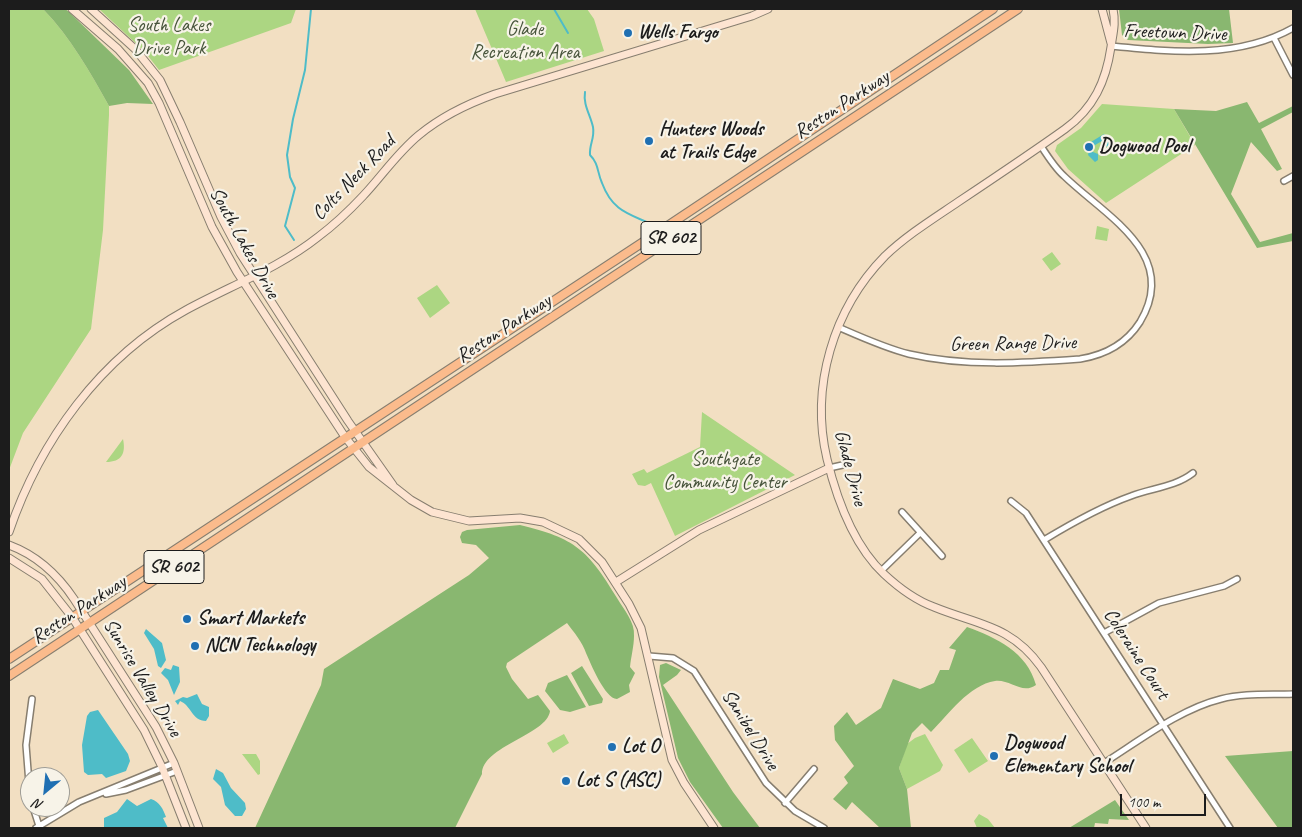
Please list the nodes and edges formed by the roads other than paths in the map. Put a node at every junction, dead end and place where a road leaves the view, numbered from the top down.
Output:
1 (72, 9) edge
2 (91, 9) edge
3 (768, 9) edge
4 (993, 9) edge
5 (1018, 9) edge
6 (1102, 9) edge
7 (1113, 9) edge
8 (1293, 28) edge
9 (1274, 38) junction
10 (1111, 46) junction
11 (1293, 75) edge
12 (180, 122) junction
13 (169, 126) junction
14 (1040, 146) junction
15 (1293, 176) edge
16 (1284, 181) dead end
17 (253, 276) junction
18 (243, 281) junction
19 (838, 327) junction
20 (355, 431) junction
21 (345, 438) junction
22 (363, 442) junction
23 (353, 449) junction
24 (847, 464) dead end
25 (829, 468) junction
26 (1193, 473) dead end
27 (397, 489) junction
28 (1011, 501) dead end
29 (902, 512) dead end
30 (9, 532) edge
31 (920, 533) junction
32 (1044, 540) junction
33 (9, 545) edge
34 (942, 556) dead end
35 (9, 558) edge
36 (881, 572) junction
37 (1237, 579) dead end
38 (616, 582) junction
39 (82, 611) junction
40 (72, 617) junction
41 (89, 623) junction
42 (80, 630) junction
43 (1104, 633) junction
44 (650, 656) junction
45 (9, 659) edge
46 (9, 676) edge
47 (1293, 694) edge
48 (32, 699) dead end
49 (1164, 726) junction
50 (174, 763) junction
51 (1104, 763) junction
52 (28, 767) edge
53 (162, 767) junction
54 (814, 769) dead end
55 (177, 771) junction
56 (166, 776) junction
57 (103, 794) junction
58 (785, 803) junction
59 (38, 827) edge
60 (186, 828) edge
61 (199, 828) edge
62 (714, 828) edge
63 (824, 828) edge
64 (1146, 828) edge
65 (1230, 828) edge

1 - 13 street, South Lakes Drive
2 - 12 street, South Lakes Drive
3 - 17 street, Colts Neck Road
4 - 20 main road, Reston Parkway / SR 602
5 - 22 main road, Reston Parkway / SR 602
6 - 10 street, Glade Drive
7 - 10 street, Glade Drive
8 - 9 street, Freetown Drive
9 - 10 street, Freetown Drive
9 - 11 street
10 - 14 street, Glade Drive
12 - 13 street
12 - 17 street, South Lakes Drive
13 - 18 street, South Lakes Drive
14 - 19 street, Glade Drive
14 - 19 street, Green Range Drive
15 - 16 street
17 - 18 street, Colts Neck Road
17 - 20 street, South Lakes Drive
18 - 21 street, South Lakes Drive
18 - 30 street, Colts Neck Road
19 - 25 street, Glade Drive
20 - 21 main road, Reston Parkway / SR 602
20 - 22 street, South Lakes Drive
21 - 23 street, South Lakes Drive
21 - 39 main road, Reston Parkway / SR 602
22 - 23 main road, Reston Parkway / SR 602
22 - 27 street, South Lakes Drive
23 - 27 street, South Lakes Drive
23 - 41 main road, Reston Parkway / SR 602
24 - 25 street
25 - 36 street, Glade Drive
25 - 38 street
26 - 32 street
27 - 38 street, South Lakes Drive
28 - 32 street, Coleraine Court
29 - 31 street
31 - 34 street
31 - 36 street
32 - 43 street, Coleraine Court
33 - 39 street, Sunrise Valley Drive
35 - 40 street, Sunrise Valley Drive
36 - 51 street, Glade Drive
37 - 43 street
38 - 44 street, South Lakes Drive
39 - 40 main road, Reston Parkway / SR 602
39 - 41 street, Sunrise Valley Drive
40 - 42 street, Sunrise Valley Drive
40 - 45 main road, Reston Parkway / SR 602
41 - 42 main road, Reston Parkway / SR 602
41 - 50 street, Sunrise Valley Drive
42 - 46 main road, Reston Parkway / SR 602
42 - 53 street, Sunrise Valley Drive
43 - 49 street, Coleraine Court
44 - 58 street, Sanibel Drive
44 - 62 street, South Lakes Drive
47 - 49 street
48 - 52 street
49 - 51 street
49 - 65 street, Coleraine Court
50 - 53 street
50 - 55 street, Sunrise Valley Drive
51 - 64 street, Glade Drive
53 - 56 street, Sunrise Valley Drive
53 - 57 street
54 - 58 street
55 - 56 street
55 - 61 street, Sunrise Valley Drive
56 - 57 street
56 - 60 street, Sunrise Valley Drive
57 - 59 street
58 - 63 street, Sanibel Drive

